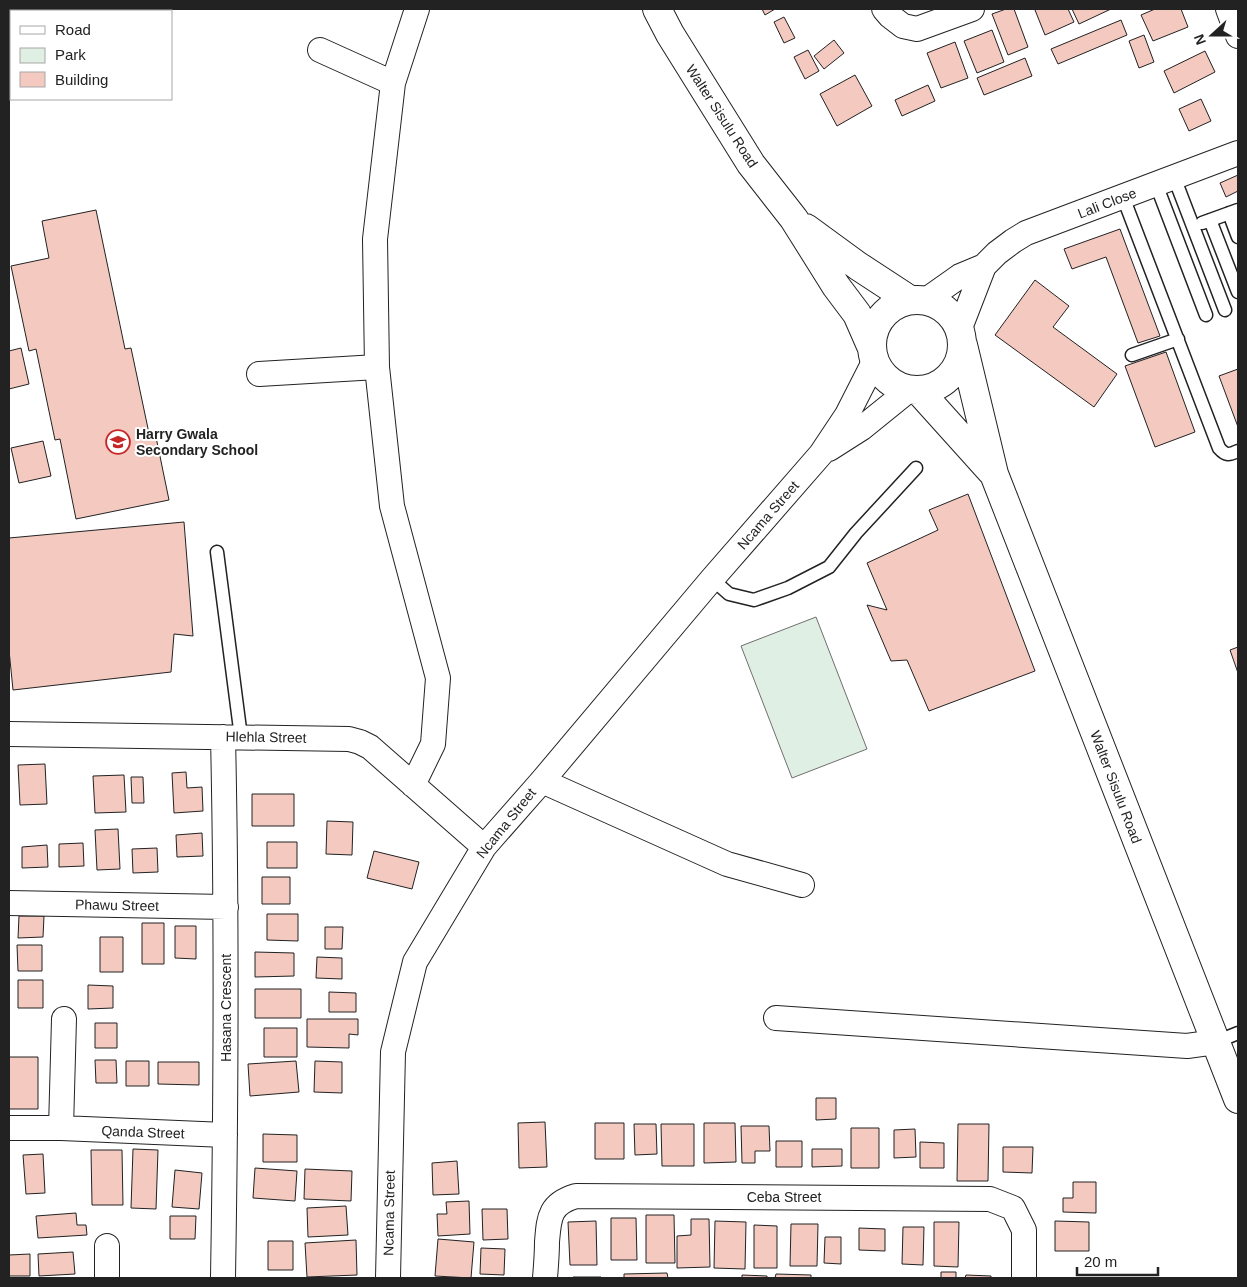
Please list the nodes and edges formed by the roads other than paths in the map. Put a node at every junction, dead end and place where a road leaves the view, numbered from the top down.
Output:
1 (417, 9) edge
2 (657, 9) edge
3 (884, 9) edge
4 (972, 9) edge
5 (1228, 9) edge
6 (1238, 36) edge
7 (320, 50) dead end
8 (393, 83) junction
9 (1238, 153) edge
10 (1165, 181) junction
11 (1124, 196) junction
12 (1233, 211) edge
13 (794, 218) junction
14 (1210, 220) junction
15 (1193, 226) junction
16 (1238, 237) edge
17 (984, 266) junction
18 (1238, 292) edge
19 (918, 300) junction
20 (1225, 310) dead end
21 (1206, 315) dead end
22 (962, 336) junction
23 (1178, 339) junction
24 (873, 354) junction
25 (1132, 355) dead end
26 (377, 367) junction
27 (259, 374) dead end
28 (914, 390) junction
29 (1238, 451) edge
30 (821, 454) junction
31 (916, 468) dead end
32 (994, 474) junction
33 (216, 552) dead end
34 (712, 580) junction
35 (9, 734) edge
36 (232, 737) junction
37 (542, 781) junction
38 (413, 785) junction
39 (484, 847) junction
40 (802, 885) dead end
41 (9, 903) edge
42 (226, 907) junction
43 (776, 1018) dead end
44 (64, 1019) dead end
45 (1227, 1038) edge
46 (1238, 1099) edge
47 (9, 1128) edge
48 (61, 1128) junction
49 (225, 1135) junction
50 (107, 1246) dead end
51 (107, 1278) edge
52 (223, 1278) edge
53 (388, 1278) edge
54 (545, 1278) edge
55 (1024, 1278) edge

1 - 8 street
2 - 13 street, Walter Sisulu Road
3 - 4 street
5 - 6 street
7 - 8 street
8 - 26 street
9 - 10 street, Lali Close
10 - 11 street, Lali Close
10 - 15 lane
10 - 21 lane
11 - 17 street, Lali Close
11 - 23 lane
12 - 14 lane
12 - 16 lane
13 - 19 street, Walter Sisulu Road
13 - 24 street, Walter Sisulu Road
14 - 15 lane
14 - 18 lane
15 - 20 lane
17 - 19 street, Lali Close
17 - 22 street, Lali Close
19 - 22 street
19 - 24 street
22 - 28 street
22 - 32 street, Walter Sisulu Road
23 - 25 lane
23 - 29 lane
24 - 28 street
24 - 30 street, Ncama Street
26 - 27 street
26 - 38 street
28 - 30 street, Ncama Street
28 - 32 street, Walter Sisulu Road
30 - 34 street, Ncama Street
31 - 34 lane
32 - 45 street, Walter Sisulu Road
33 - 36 lane
34 - 37 street, Ncama Street
35 - 36 street, Hlehla Street
36 - 38 street, Hlehla Street
36 - 42 street, Hasana Crescent
37 - 39 street, Ncama Street
37 - 40 street
38 - 39 street, Hlehla Street
39 - 53 street, Ncama Street
41 - 42 street, Phawu Street
42 - 49 street, Hasana Crescent
43 - 45 street
44 - 48 street
45 - 46 street, Walter Sisulu Road
47 - 48 street, Qanda Street
48 - 49 street, Qanda Street
49 - 52 street, Hasana Crescent
50 - 51 street
54 - 55 street, Ceba Street

